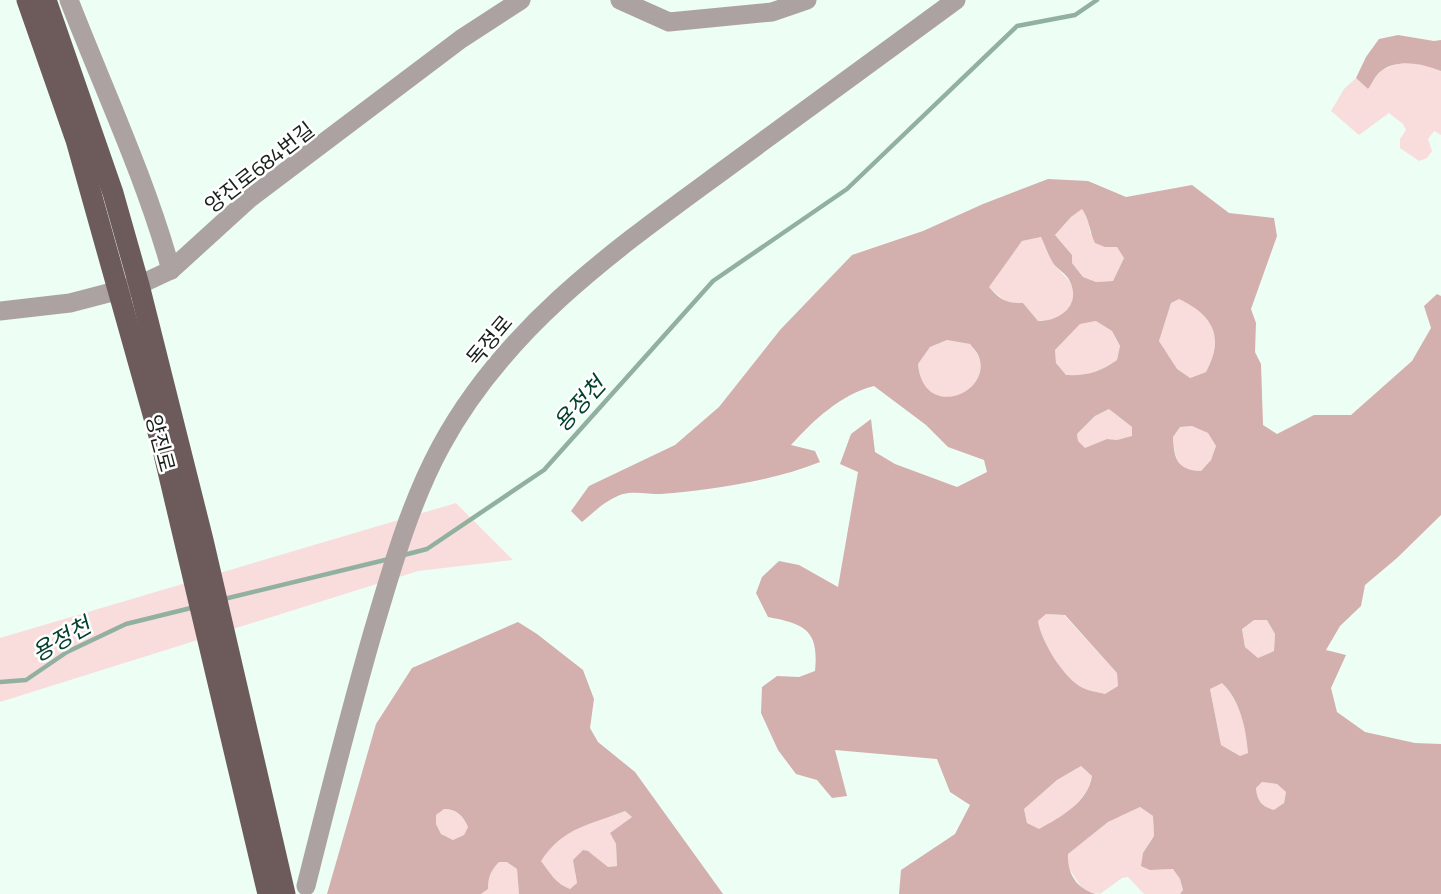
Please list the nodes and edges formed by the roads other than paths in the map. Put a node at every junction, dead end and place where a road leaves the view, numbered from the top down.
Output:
1 (27, 0) edge
2 (46, 0) edge
3 (69, 0) edge
4 (521, 0) edge
5 (620, 0) edge
6 (807, 0) edge
7 (956, 0) edge
8 (171, 270) junction
9 (139, 285) junction
10 (118, 290) junction
11 (0, 311) edge
12 (194, 543) junction
13 (221, 652) junction
14 (293, 891) edge
15 (268, 894) edge

1 - 10 main road, 양진로
2 - 9 main road, 양진로
3 - 8 street
4 - 8 street, 양진로684번길
5 - 6 street
7 - 14 street, 독정로
8 - 9 street, 양진로684번길
9 - 10 street, 양진로684번길
9 - 12 main road, 양진로
10 - 11 street, 양진로684번길
10 - 12 main road, 양진로
12 - 13 main road, 양진로
13 - 14 main road, 양진로
13 - 15 main road, 양진로

